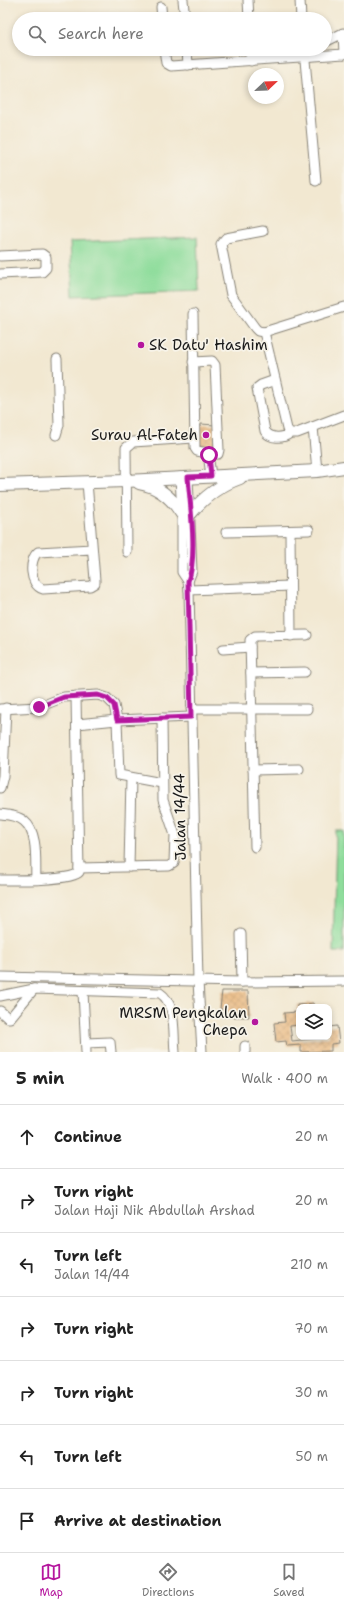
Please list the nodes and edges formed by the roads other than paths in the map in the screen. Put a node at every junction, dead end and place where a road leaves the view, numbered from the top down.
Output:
1 (183, 0) edge
2 (248, 0) edge
3 (300, 0) edge
4 (161, 7) dead end
5 (161, 12) edge
6 (184, 12) edge
7 (248, 12) edge
8 (301, 12) edge
9 (344, 32) edge
10 (332, 38) edge
11 (332, 54) edge
12 (344, 54) edge
13 (165, 56) edge
14 (187, 56) edge
15 (250, 56) edge
16 (281, 56) edge
17 (305, 56) edge
18 (250, 60) junction
19 (188, 65) junction
20 (316, 181) dead end
21 (263, 231) dead end
22 (0, 256) edge
23 (0, 274) edge
24 (344, 307) edge
25 (192, 314) dead end
26 (264, 332) junction
27 (56, 359) dead end
28 (193, 362) junction
29 (275, 380) junction
30 (344, 415) edge
31 (313, 427) junction
32 (290, 433) junction
33 (56, 435) dead end
34 (194, 438) junction
35 (209, 455) junction
36 (344, 467) edge
37 (317, 471) junction
38 (265, 473) junction
39 (211, 476) junction
40 (184, 477) junction
41 (126, 481) junction
42 (87, 482) junction
43 (0, 485) edge
44 (187, 514) junction
45 (309, 530) dead end
46 (290, 531) junction
47 (226, 532) dead end
48 (92, 549) junction
49 (127, 552) dead end
50 (188, 585) junction
51 (290, 586) junction
52 (307, 635) dead end
53 (291, 636) junction
54 (250, 647) junction
55 (223, 649) dead end
56 (305, 672) dead end
57 (251, 673) junction
58 (76, 696) junction
59 (307, 708) dead end
60 (3, 709) edge
61 (252, 710) junction
62 (191, 713) junction
63 (162, 718) junction
64 (117, 720) junction
65 (77, 724) junction
66 (299, 769) dead end
67 (253, 770) junction
68 (131, 778) junction
69 (162, 783) junction
70 (0, 788) edge
71 (0, 814) edge
72 (255, 846) dead end
73 (130, 867) junction
74 (79, 868) junction
75 (36, 879) junction
76 (0, 880) edge
77 (241, 934) dead end
78 (0, 977) edge
79 (198, 981) junction
80 (344, 981) edge
81 (242, 982) junction
82 (34, 989) junction
83 (83, 991) junction
84 (0, 996) edge
85 (0, 1011) edge
86 (86, 1048) edge
87 (111, 1052) edge
88 (175, 1052) edge
89 (202, 1052) edge

1 - 6 street
2 - 7 street
3 - 8 street
4 - 5 street
9 - 10 street
9 - 12 street
11 - 12 street
13 - 19 street
14 - 19 street
15 - 18 street
16 - 18 street
17 - 20 street
18 - 19 street
21 - 26 street
22 - 23 street
24 - 26 street
25 - 28 street
26 - 29 street
27 - 33 street
28 - 34 street
28 - 35 street
29 - 32 street
29 - 32 street
30 - 31 street
31 - 32 street
31 - 37 street
34 - 35 street
34 - 41 street
35 - 39 street
36 - 37 main road
37 - 38 main road
38 - 39 main road
38 - 44 main road
39 - 40 main road
40 - 41 main road
40 - 44 street, Jalan 14/44
41 - 42 main road
41 - 44 main road
41 - 49 street
42 - 43 main road
42 - 48 street
44 - 50 street, Jalan 14/44
45 - 46 street
46 - 47 street
46 - 51 street
48 - 48 street
50 - 51 street
50 - 62 street, Jalan 14/44
51 - 53 street
52 - 53 street
53 - 54 street
54 - 55 street
54 - 57 street
56 - 57 street
57 - 61 street
58 - 60 street
58 - 64 street
58 - 65 street
59 - 61 street
60 - 70 street
61 - 62 street
61 - 67 street
62 - 63 street
62 - 79 street, Jalan 14/44
63 - 64 street
63 - 69 street
64 - 65 street
64 - 68 street
65 - 74 street
66 - 67 street
67 - 72 street
68 - 69 street
68 - 73 street
69 - 73 street
71 - 75 street
73 - 74 street
74 - 75 street
75 - 76 street
77 - 81 street
78 - 79 street
79 - 81 street
79 - 89 street, Jalan 14/44
80 - 81 street
82 - 83 street
82 - 84 street
82 - 85 street
83 - 86 street
83 - 88 street
86 - 87 street

